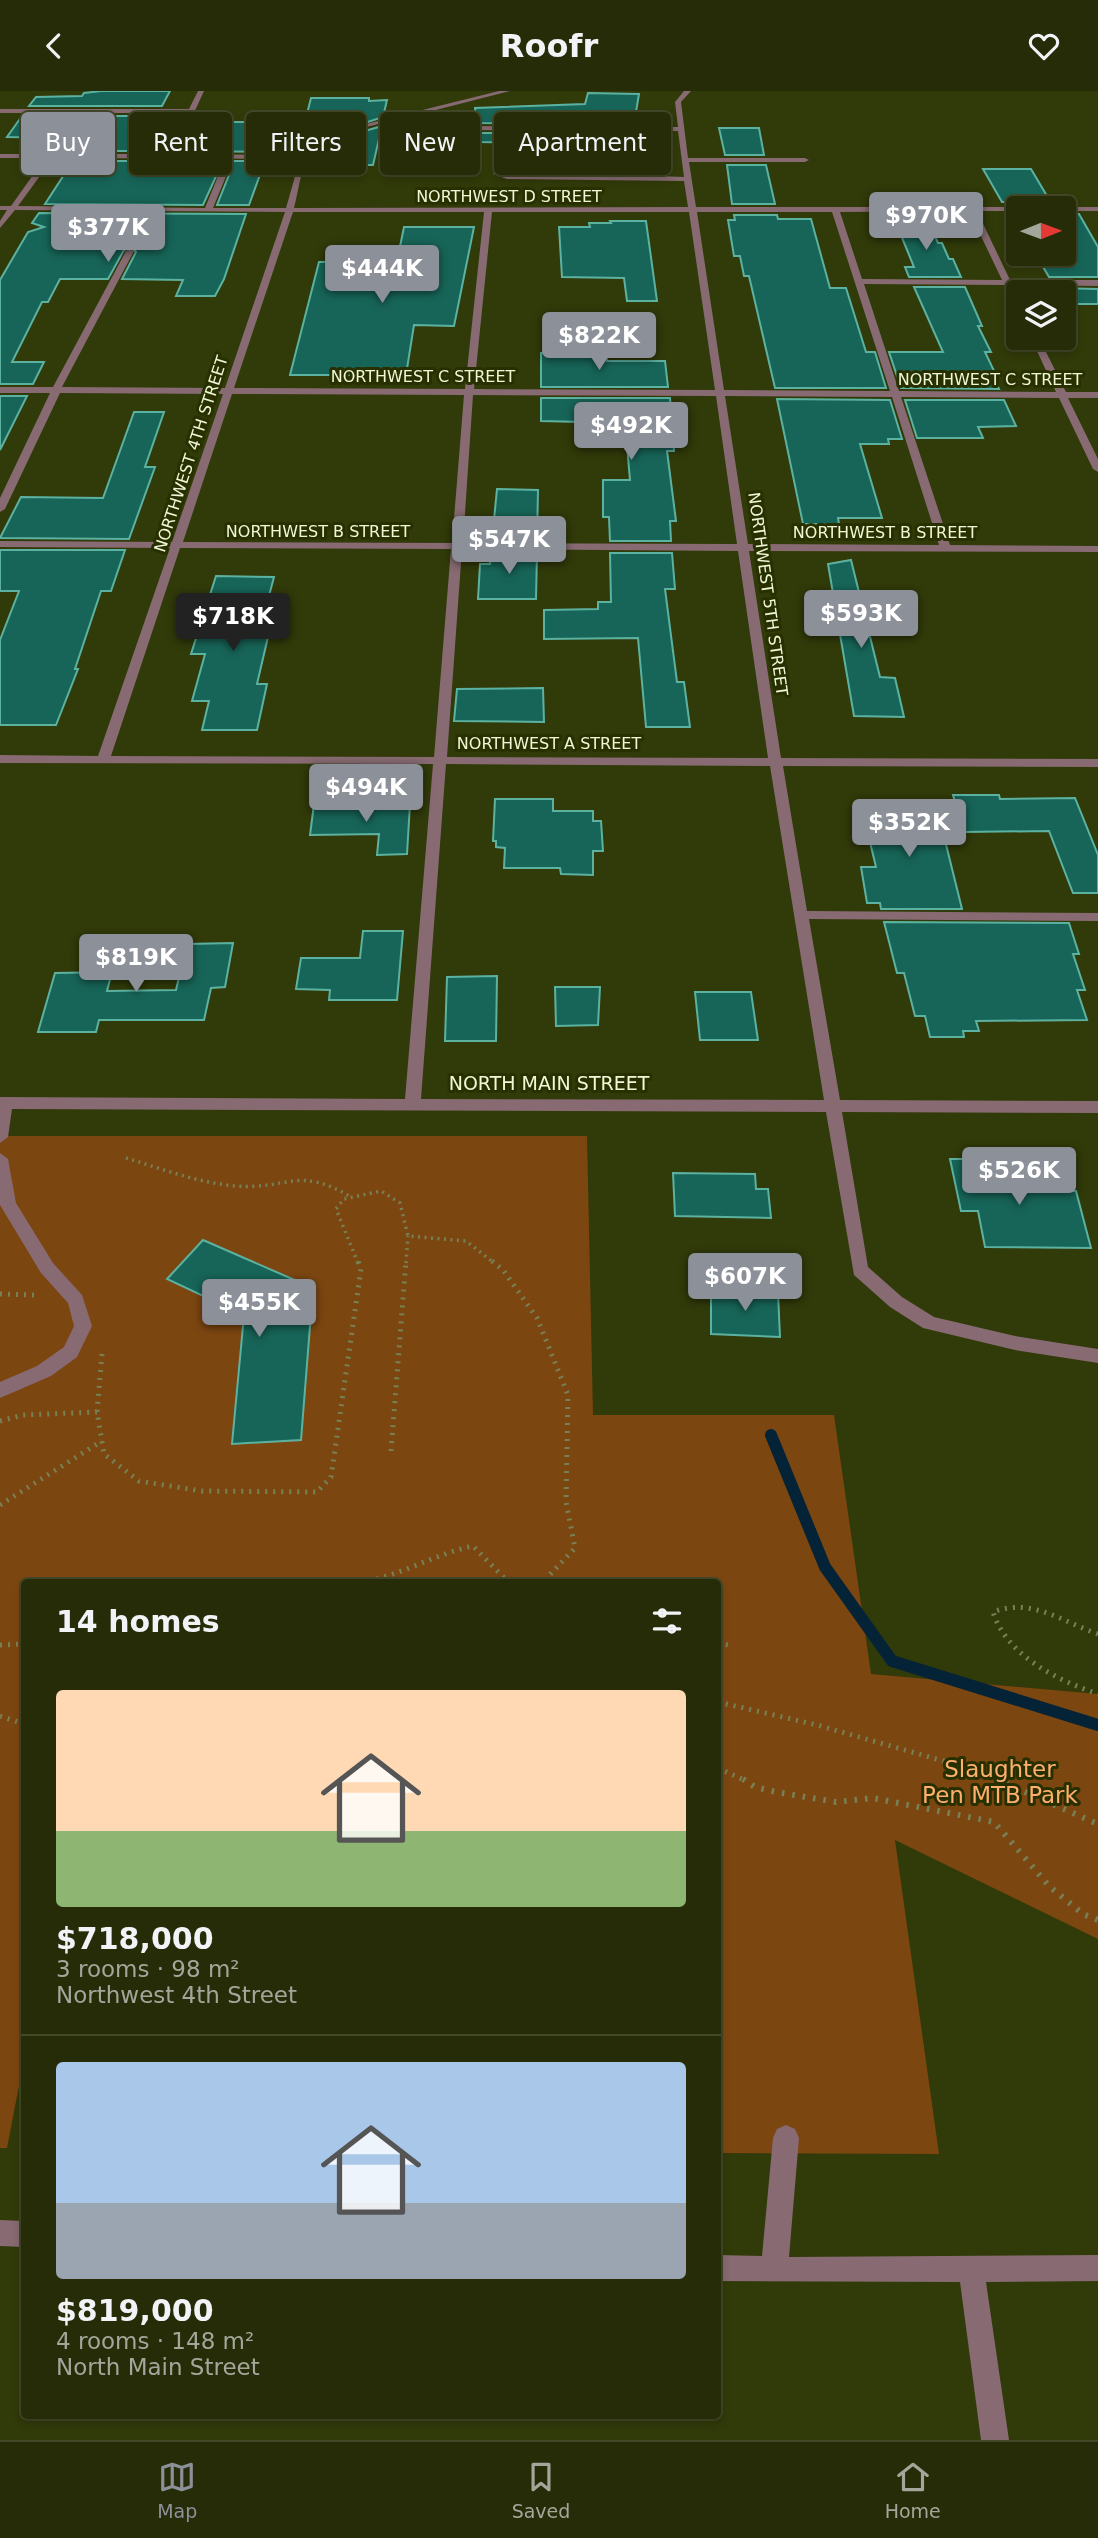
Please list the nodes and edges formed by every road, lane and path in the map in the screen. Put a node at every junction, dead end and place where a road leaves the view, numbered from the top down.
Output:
1 (201, 91) edge
2 (508, 91) edge
3 (688, 91) edge
4 (464, 94) dead end
5 (474, 98) junction
6 (0, 111) edge
7 (191, 111) joint
8 (416, 112) edge
9 (480, 128) edge
10 (681, 129) junction
11 (0, 156) edge
12 (21, 156) edge
13 (685, 160) junction
14 (805, 160) dead end
15 (36, 175) edge
16 (222, 175) edge
17 (299, 175) edge
18 (655, 178) junction
19 (688, 179) junction
20 (0, 208) edge
21 (12, 208) junction
22 (835, 209) junction
23 (972, 209) junction
24 (1006, 209) edge
25 (1076, 209) edge
26 (1098, 209) edge
27 (208, 210) junction
28 (289, 210) junction
29 (488, 210) junction
30 (693, 210) junction
31 (0, 226) edge
32 (130, 251) dead end
33 (1006, 280) edge
34 (858, 281) junction
35 (1006, 282) edge
36 (1076, 283) edge
37 (1098, 283) edge
38 (1041, 350) edge
39 (57, 389) junction
40 (0, 390) edge
41 (228, 390) junction
42 (470, 391) junction
43 (720, 392) junction
44 (896, 394) junction
45 (1062, 395) junction
46 (1098, 395) edge
47 (1098, 469) edge
48 (0, 509) edge
49 (0, 544) edge
50 (178, 546) junction
51 (457, 547) junction
52 (743, 548) junction
53 (946, 549) junction
54 (1098, 549) edge
55 (0, 759) edge
56 (103, 760) junction
57 (440, 761) junction
58 (775, 761) junction
59 (1098, 763) edge
60 (802, 915) junction
61 (1098, 917) edge
62 (3, 1103) edge
63 (413, 1104) junction
64 (833, 1105) junction
65 (1098, 1107) edge
66 (0, 1137) edge
67 (126, 1158) dead end
68 (0, 1159) edge
69 (352, 1197) junction
70 (408, 1236) junction
71 (1098, 1356) edge
72 (0, 1390) edge
73 (0, 1421) edge
74 (102, 1441) junction
75 (391, 1451) dead end
76 (0, 1506) edge
77 (375, 1579) edge
78 (505, 1579) edge
79 (546, 1579) edge
80 (1098, 1634) edge
81 (21, 1644) edge
82 (721, 1644) edge
83 (0, 1645) edge
84 (733, 1646) dead end
85 (1098, 1694) edge
86 (721, 1703) edge
87 (0, 1716) edge
88 (21, 1723) edge
89 (721, 1769) edge
90 (1098, 1824) edge
91 (1098, 1920) edge
92 (786, 2138) dead end
93 (0, 2233) edge
94 (21, 2234) edge
95 (721, 2268) edge
96 (971, 2268) junction
97 (1098, 2268) edge
98 (774, 2270) junction
99 (995, 2440) edge

1 - 7 street
2 - 5 street
3 - 10 street, NORTHWEST 5TH STREET
4 - 5 street
5 - 8 street
6 - 7 street
9 - 10 street
10 - 13 street, NORTHWEST 5TH STREET
11 - 12 street
13 - 14 street
13 - 19 street, NORTHWEST 5TH STREET
15 - 21 street
16 - 27 street
17 - 28 street, NORTHWEST 4TH STREET
18 - 18 street
18 - 19 street
19 - 30 street, NORTHWEST 5TH STREET
20 - 21 street, NORTHWEST D STREET
21 - 27 street, NORTHWEST D STREET
21 - 31 street
22 - 23 street, NORTHWEST D STREET
22 - 30 street, NORTHWEST D STREET
22 - 34 street
23 - 24 street, NORTHWEST D STREET
23 - 33 street
25 - 26 street
27 - 28 street, NORTHWEST D STREET
28 - 29 street, NORTHWEST D STREET
28 - 41 street, NORTHWEST 4TH STREET
29 - 30 street, NORTHWEST D STREET
29 - 42 street
30 - 43 street, NORTHWEST 5TH STREET
32 - 39 street
34 - 35 street
34 - 44 street
36 - 37 street
38 - 45 street
39 - 40 street, NORTHWEST C STREET
39 - 41 street, NORTHWEST C STREET
39 - 48 street
41 - 42 street, NORTHWEST C STREET
41 - 50 street, NORTHWEST 4TH STREET
42 - 43 street, NORTHWEST C STREET
42 - 51 street
43 - 44 street, NORTHWEST C STREET
43 - 52 street, NORTHWEST 5TH STREET
44 - 45 street, NORTHWEST C STREET
44 - 53 street
45 - 46 street, NORTHWEST C STREET
45 - 47 street
49 - 50 street, NORTHWEST B STREET
50 - 51 street, NORTHWEST B STREET
50 - 56 street, NORTHWEST 4TH STREET
51 - 52 street, NORTHWEST B STREET
51 - 57 street
52 - 53 street, NORTHWEST B STREET
52 - 58 street, NORTHWEST 5TH STREET
53 - 54 street, NORTHWEST B STREET
55 - 56 street, NORTHWEST A STREET
56 - 57 street, NORTHWEST A STREET
57 - 58 street, NORTHWEST A STREET
57 - 63 street
58 - 59 street, NORTHWEST A STREET
58 - 60 street, NORTHWEST 5TH STREET
60 - 61 street
60 - 64 street, NORTHWEST 5TH STREET
62 - 63 street, NORTH MAIN STREET
62 - 66 street
63 - 64 street, NORTH MAIN STREET
64 - 65 street, NORTH MAIN STREET
64 - 71 street, NORTHWEST 5TH STREET
67 - 69 path
68 - 72 street
69 - 70 path
69 - 74 path
70 - 75 path
70 - 79 path
73 - 74 path
74 - 76 path
77 - 78 path
80 - 85 path
81 - 83 path
82 - 84 path
86 - 90 path
87 - 88 path
89 - 91 path
92 - 98 street
93 - 94 street
95 - 98 street
96 - 97 street
96 - 98 street
96 - 99 street

